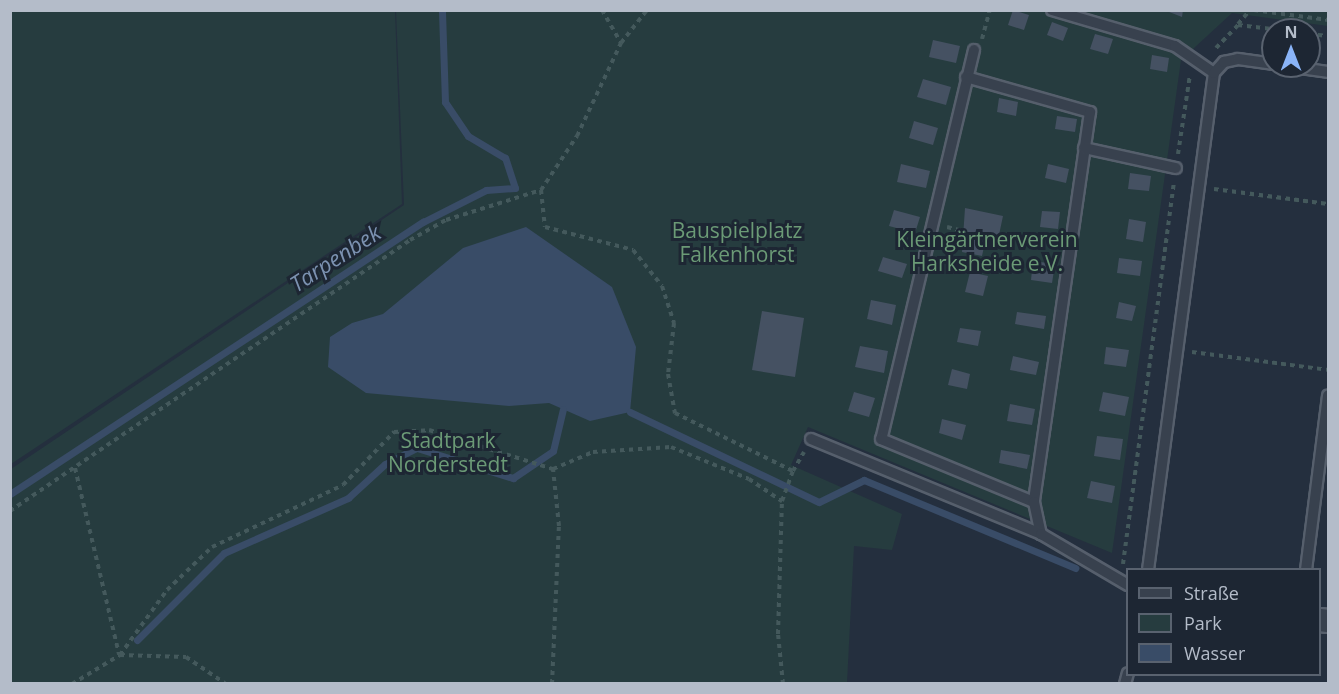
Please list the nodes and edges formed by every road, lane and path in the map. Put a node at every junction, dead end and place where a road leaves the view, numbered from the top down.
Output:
1 (602, 10) edge
2 (646, 10) edge
3 (990, 10) edge
4 (1052, 10) edge
5 (1252, 10) edge
6 (1329, 20) edge
7 (1238, 25) junction
8 (1261, 28) edge
9 (621, 43) junction
10 (974, 50) joint
11 (1261, 62) edge
12 (1200, 64) junction
13 (1214, 74) junction
14 (966, 77) junction
15 (1084, 148) junction
16 (1176, 168) junction
17 (1174, 184) junction
18 (1198, 187) junction
19 (541, 190) junction
20 (1329, 204) edge
21 (1152, 346) junction
22 (1176, 350) junction
23 (1329, 370) edge
24 (1329, 395) edge
25 (811, 439) dead end
26 (801, 457) dead end
27 (75, 468) junction
28 (553, 469) junction
29 (793, 471) junction
30 (782, 501) junction
31 (1034, 502) junction
32 (10, 511) edge
33 (1041, 534) junction
34 (1148, 568) edge
35 (1306, 568) edge
36 (1124, 583) edge
37 (120, 655) junction
38 (72, 684) edge
39 (226, 684) edge
40 (552, 684) edge
41 (783, 684) edge

1 - 9 path
2 - 9 path
3 - 10 path
4 - 12 lane
5 - 6 path
5 - 7 path
7 - 8 path
7 - 12 path
9 - 19 path
10 - 14 lane
11 - 13 lane
12 - 13 lane
12 - 16 path
13 - 18 lane
14 - 15 lane
14 - 31 lane
15 - 16 lane
15 - 31 lane
16 - 17 path
17 - 18 path
17 - 21 path
18 - 20 path
18 - 22 lane
19 - 27 path
19 - 29 path
21 - 22 path
21 - 36 path
22 - 23 path
22 - 34 lane
24 - 35 lane
25 - 33 lane
26 - 29 path
27 - 32 path
27 - 37 path
28 - 30 path
28 - 37 path
28 - 40 path
29 - 30 path
30 - 41 path
31 - 33 lane
33 - 36 lane
37 - 38 path
37 - 39 path

